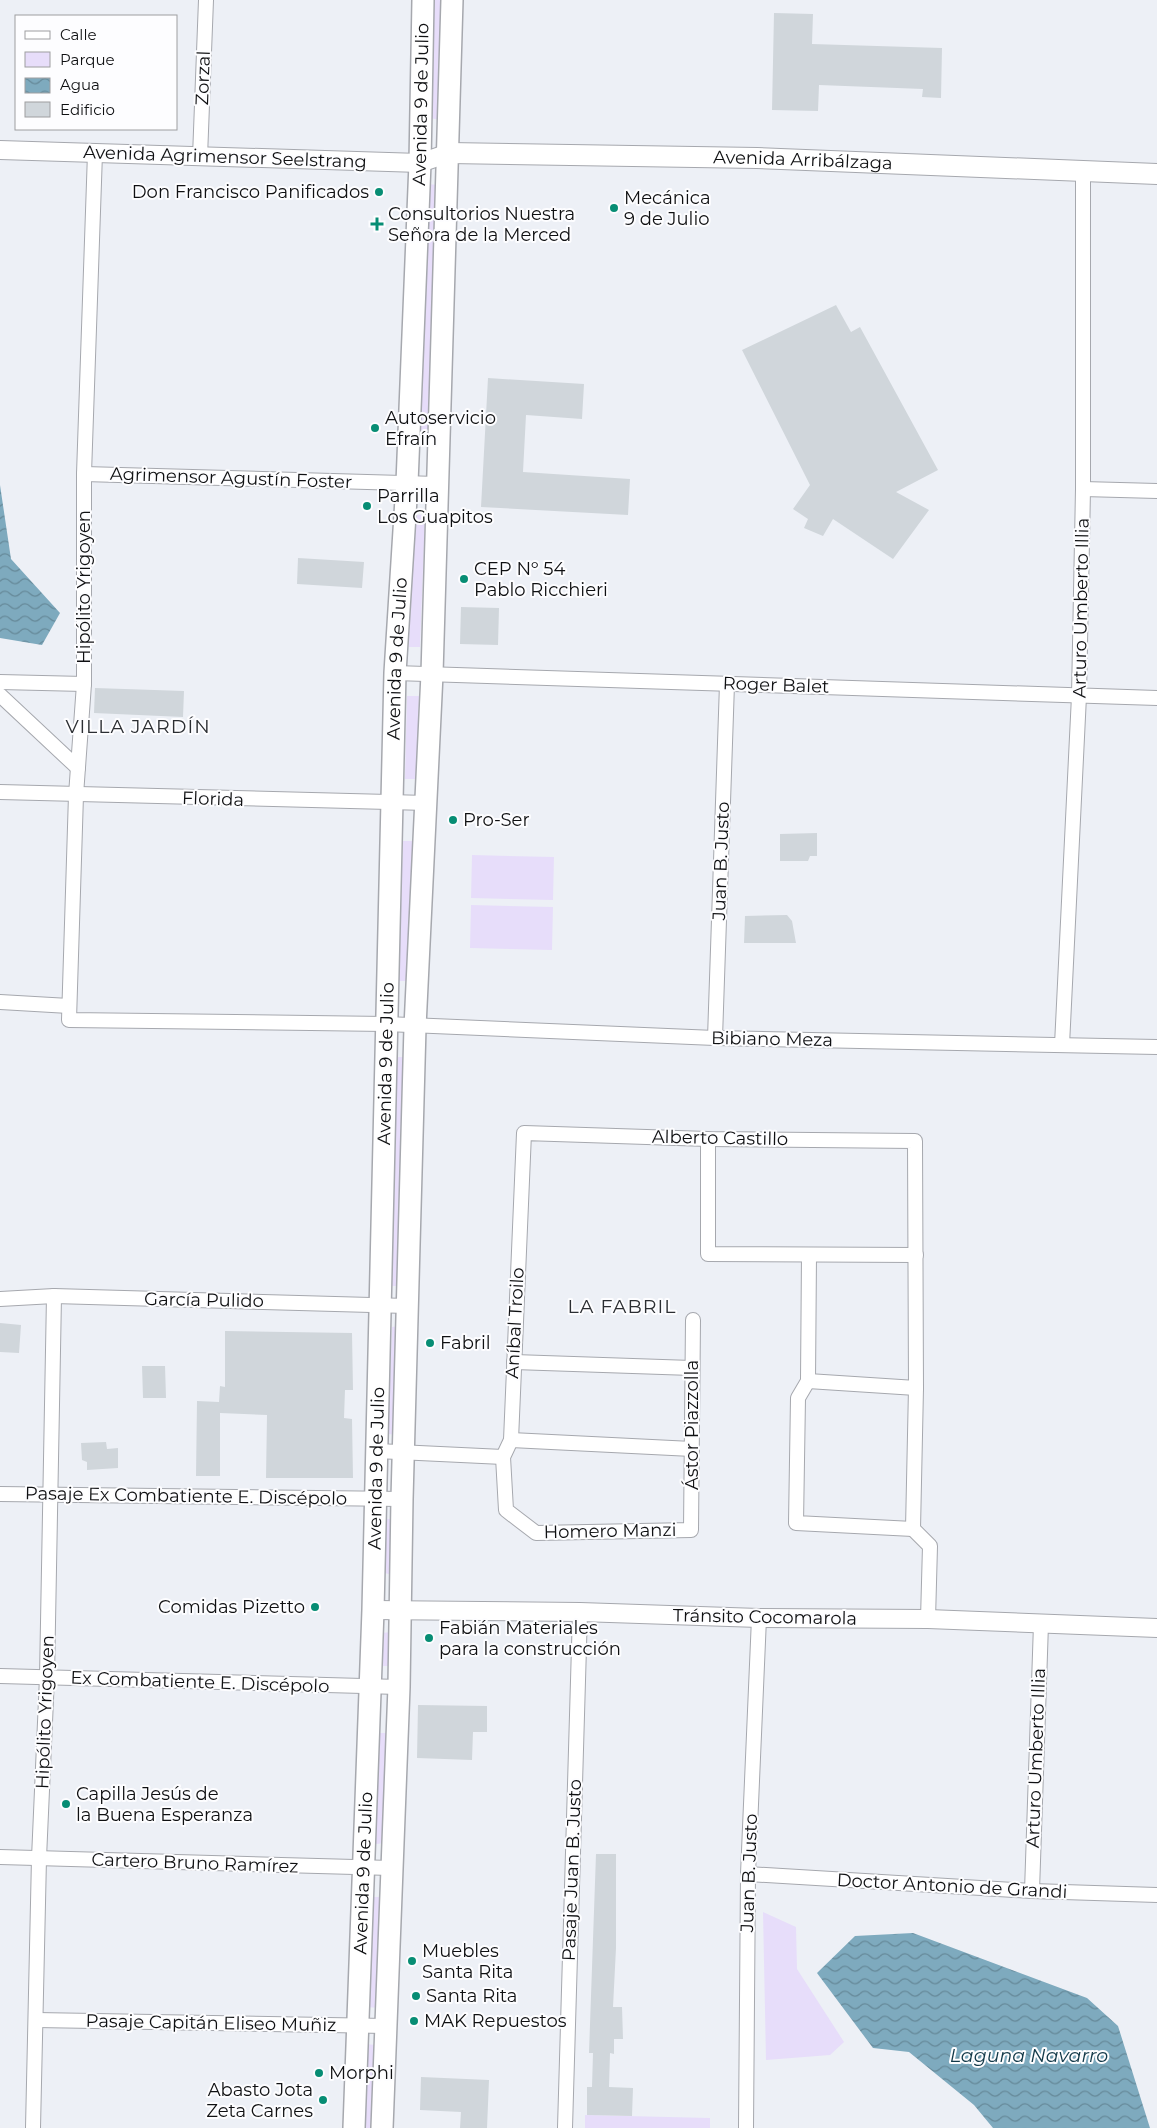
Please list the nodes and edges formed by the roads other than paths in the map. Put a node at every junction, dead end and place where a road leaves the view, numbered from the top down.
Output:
1 (206, 0) edge
2 (423, 0) edge
3 (452, 0) edge
4 (0, 150) edge
5 (449, 153) junction
6 (96, 154) junction
7 (200, 156) junction
8 (420, 163) junction
9 (1083, 171) junction
10 (1157, 174) edge
11 (84, 474) junction
12 (407, 483) junction
13 (437, 484) junction
14 (1083, 489) junction
15 (1157, 491) edge
16 (395, 673) junction
17 (432, 674) junction
18 (0, 682) edge
19 (84, 684) junction
20 (727, 684) junction
21 (0, 694) edge
22 (1079, 696) junction
23 (1157, 698) edge
24 (78, 768) junction
25 (0, 792) edge
26 (76, 795) junction
27 (392, 803) junction
28 (427, 803) junction
29 (0, 1002) edge
30 (69, 1013) junction
31 (386, 1024) junction
32 (416, 1027) junction
33 (715, 1038) junction
34 (1062, 1045) junction
35 (1157, 1047) edge
36 (524, 1133) joint
37 (708, 1139) junction
38 (809, 1255) junction
39 (916, 1255) junction
40 (54, 1296) junction
41 (0, 1299) edge
42 (380, 1305) junction
43 (407, 1306) junction
44 (693, 1320) dead end
45 (514, 1362) junction
46 (692, 1368) junction
47 (808, 1381) junction
48 (916, 1388) junction
49 (511, 1440) junction
50 (692, 1449) junction
51 (377, 1451) junction
52 (403, 1452) junction
53 (503, 1457) junction
54 (0, 1494) edge
55 (51, 1495) junction
56 (376, 1498) junction
57 (402, 1499) junction
58 (506, 1510) joint
59 (913, 1529) junction
60 (691, 1530) joint
61 (374, 1610) junction
62 (400, 1610) junction
63 (580, 1612) junction
64 (759, 1618) junction
65 (928, 1619) junction
66 (1041, 1624) junction
67 (1157, 1628) edge
68 (0, 1676) edge
69 (47, 1677) junction
70 (370, 1687) junction
71 (399, 1687) junction
72 (0, 1857) edge
73 (39, 1858) junction
74 (363, 1868) junction
75 (391, 1868) junction
76 (748, 1874) junction
77 (1032, 1891) junction
78 (1157, 1895) edge
79 (36, 2020) junction
80 (359, 2026) junction
81 (386, 2026) junction
82 (33, 2128) edge
83 (354, 2128) edge
84 (382, 2128) edge
85 (565, 2128) edge
86 (746, 2128) edge

1 - 7 street, Zorzal
2 - 8 main road, Avenida 9 de Julio
3 - 5 main road, Avenida 9 de Julio
4 - 6 street, Avenida Agrimensor Seelstrang
5 - 8 street, Avenida Agrimensor Seelstrang
5 - 9 main road, Avenida Arribálzaga
5 - 13 main road, Avenida 9 de Julio
6 - 7 street, Avenida Agrimensor Seelstrang
6 - 11 street, Hipólito Yrigoyen
7 - 8 street, Avenida Agrimensor Seelstrang
8 - 12 main road, Avenida 9 de Julio
9 - 10 main road, Avenida Arribálzaga
9 - 14 street, Arturo Umberto Illia
11 - 12 street, Agrimensor Agustín Foster
11 - 19 street, Hipólito Yrigoyen
12 - 13 street, Agrimensor Agustín Foster
12 - 16 main road, Avenida 9 de Julio
13 - 17 main road, Avenida 9 de Julio
14 - 15 street
14 - 22 street, Arturo Umberto Illia
16 - 17 street, Roger Balet
16 - 27 main road, Avenida 9 de Julio
17 - 20 street, Roger Balet
17 - 28 main road, Avenida 9 de Julio
18 - 19 street
19 - 24 street, Hipólito Yrigoyen
20 - 22 street, Roger Balet
20 - 33 street, Juan B. Justo
21 - 24 street
22 - 23 street, Roger Balet
22 - 34 street, Arturo Umberto Illia
24 - 26 street, Hipólito Yrigoyen
25 - 26 street, Florida
26 - 27 street, Florida
26 - 30 street, Hipólito Yrigoyen
27 - 28 street, Florida
27 - 31 main road, Avenida 9 de Julio
28 - 32 main road, Avenida 9 de Julio
29 - 30 street, Bibiano Meza
30 - 31 street, Bibiano Meza
31 - 32 street, Bibiano Meza
31 - 42 main road, Avenida 9 de Julio
32 - 33 street, Bibiano Meza
32 - 43 main road, Avenida 9 de Julio
33 - 34 street, Bibiano Meza
34 - 35 street, Bibiano Meza
36 - 37 street, Alberto Castillo
36 - 45 street, Aníbal Troilo
37 - 38 street
37 - 39 street, Alberto Castillo
38 - 39 street
38 - 47 street
39 - 48 street
40 - 41 street, García Pulido
40 - 42 street, García Pulido
40 - 55 street, Hipólito Yrigoyen
42 - 43 street, García Pulido
42 - 51 main road, Avenida 9 de Julio
43 - 52 main road, Avenida 9 de Julio
44 - 46 street, Ástor Piazzolla
45 - 46 street
45 - 49 street, Aníbal Troilo
46 - 50 street, Ástor Piazzolla
47 - 48 street
47 - 59 street
48 - 59 street
49 - 50 street
49 - 53 street, Aníbal Troilo
50 - 60 street, Ástor Piazzolla
51 - 52 street
51 - 56 main road, Avenida 9 de Julio
52 - 53 street
52 - 57 main road, Avenida 9 de Julio
53 - 58 street, Aníbal Troilo
54 - 55 street, Pasaje Ex Combatiente E. Discépolo
55 - 56 street, Pasaje Ex Combatiente E. Discépolo
55 - 69 street, Hipólito Yrigoyen
56 - 57 street, Pasaje Ex Combatiente E. Discépolo
56 - 61 main road, Avenida 9 de Julio
57 - 62 main road, Avenida 9 de Julio
58 - 60 street, Homero Manzi
59 - 65 street
61 - 62 street, Tránsito Cocomarola
61 - 70 main road, Avenida 9 de Julio
62 - 63 street, Tránsito Cocomarola
62 - 71 main road, Avenida 9 de Julio
63 - 64 street, Tránsito Cocomarola
63 - 85 street, Pasaje Juan B. Justo
64 - 65 street, Tránsito Cocomarola
64 - 76 street, Juan B. Justo
65 - 66 street, Tránsito Cocomarola
66 - 67 street, Tránsito Cocomarola
66 - 77 street, Arturo Umberto Illia
68 - 69 street, Ex Combatiente E. Discépolo
69 - 70 street, Ex Combatiente E. Discépolo
69 - 73 street, Hipólito Yrigoyen
70 - 71 street, Ex Combatiente E. Discépolo
70 - 74 main road, Avenida 9 de Julio
71 - 75 main road, Avenida 9 de Julio
72 - 73 street, Cartero Bruno Ramírez
73 - 74 street, Cartero Bruno Ramírez
73 - 79 street, Hipólito Yrigoyen
74 - 75 street, Cartero Bruno Ramírez
74 - 80 main road, Avenida 9 de Julio
75 - 81 main road, Avenida 9 de Julio
76 - 77 street, Doctor Antonio de Grandi
76 - 86 street, Juan B. Justo
77 - 78 street, Doctor Antonio de Grandi
79 - 80 street, Pasaje Capitán Eliseo Muñiz
79 - 82 street, Hipólito Yrigoyen
80 - 81 street, Pasaje Capitán Eliseo Muñiz
80 - 83 main road, Avenida 9 de Julio
81 - 84 main road, Avenida 9 de Julio

